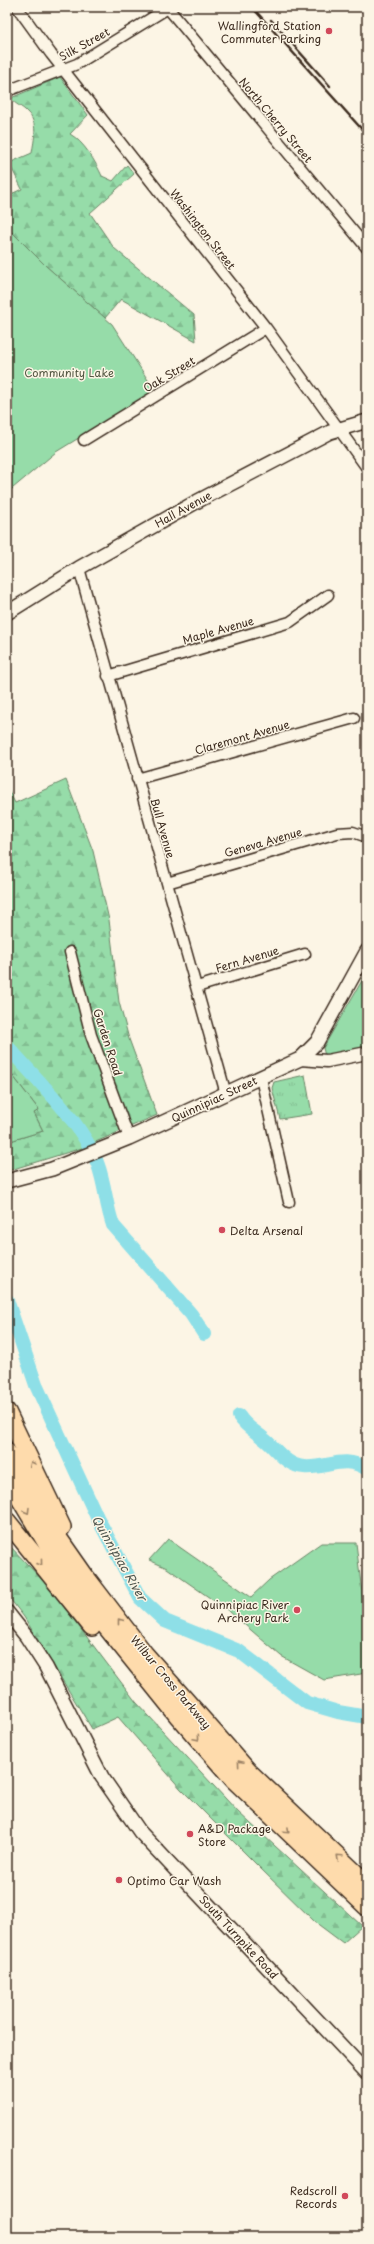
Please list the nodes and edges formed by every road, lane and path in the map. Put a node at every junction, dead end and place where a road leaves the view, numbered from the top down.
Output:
1 (17, 7) edge
2 (168, 8) edge
3 (64, 70) junction
4 (7, 91) edge
5 (367, 248) edge
6 (266, 328) junction
7 (367, 421) edge
8 (339, 430) junction
9 (84, 440) dead end
10 (367, 468) edge
11 (79, 568) junction
12 (328, 594) dead end
13 (7, 613) edge
14 (108, 676) junction
15 (354, 718) dead end
16 (137, 779) junction
17 (367, 837) edge
18 (167, 883) junction
19 (367, 951) edge
20 (70, 952) dead end
21 (305, 954) dead end
22 (197, 987) junction
23 (367, 1053) edge
24 (300, 1059) junction
25 (261, 1078) junction
26 (226, 1094) junction
27 (129, 1138) junction
28 (7, 1181) edge
29 (289, 1202) dead end
30 (7, 1412) edge
31 (7, 1452) edge
32 (7, 1477) edge
33 (7, 1522) edge
34 (85, 1576) junction
35 (7, 1612) edge
36 (178, 1716) junction
37 (367, 1884) edge
38 (367, 1907) edge
39 (367, 2073) edge

1 - 3 street, Washington Street
2 - 3 street, Silk Street
2 - 5 street, North Cherry Street
3 - 4 street, Silk Street
3 - 6 street, Washington Street
6 - 8 street, Washington Street
6 - 9 street, Oak Street
7 - 8 main road, Hall Avenue
8 - 10 street, Washington Street
8 - 11 main road, Hall Avenue
11 - 13 main road, Hall Avenue
11 - 14 street, Bull Avenue
12 - 14 street, Maple Avenue
14 - 16 street, Bull Avenue
15 - 16 street, Claremont Avenue
16 - 18 street, Bull Avenue
17 - 18 street, Geneva Avenue
18 - 22 street, Bull Avenue
19 - 24 main road, Quinnipiac Street
20 - 27 street, Garden Road
21 - 22 street, Fern Avenue
22 - 26 street, Bull Avenue
23 - 24 street
24 - 25 main road, Quinnipiac Street
25 - 26 main road, Quinnipiac Street
25 - 29 street
26 - 27 main road, Quinnipiac Street
27 - 28 main road, Quinnipiac Street
34 -> 30 highway
31 - 34 highway, Wilbur Cross Parkway
32 -> 36 highway, Wilbur Cross Parkway
33 -> 36 highway
37 -> 34 highway, Wilbur Cross Parkway
35 - 39 main road, South Turnpike Road
36 -> 38 highway, Wilbur Cross Parkway

